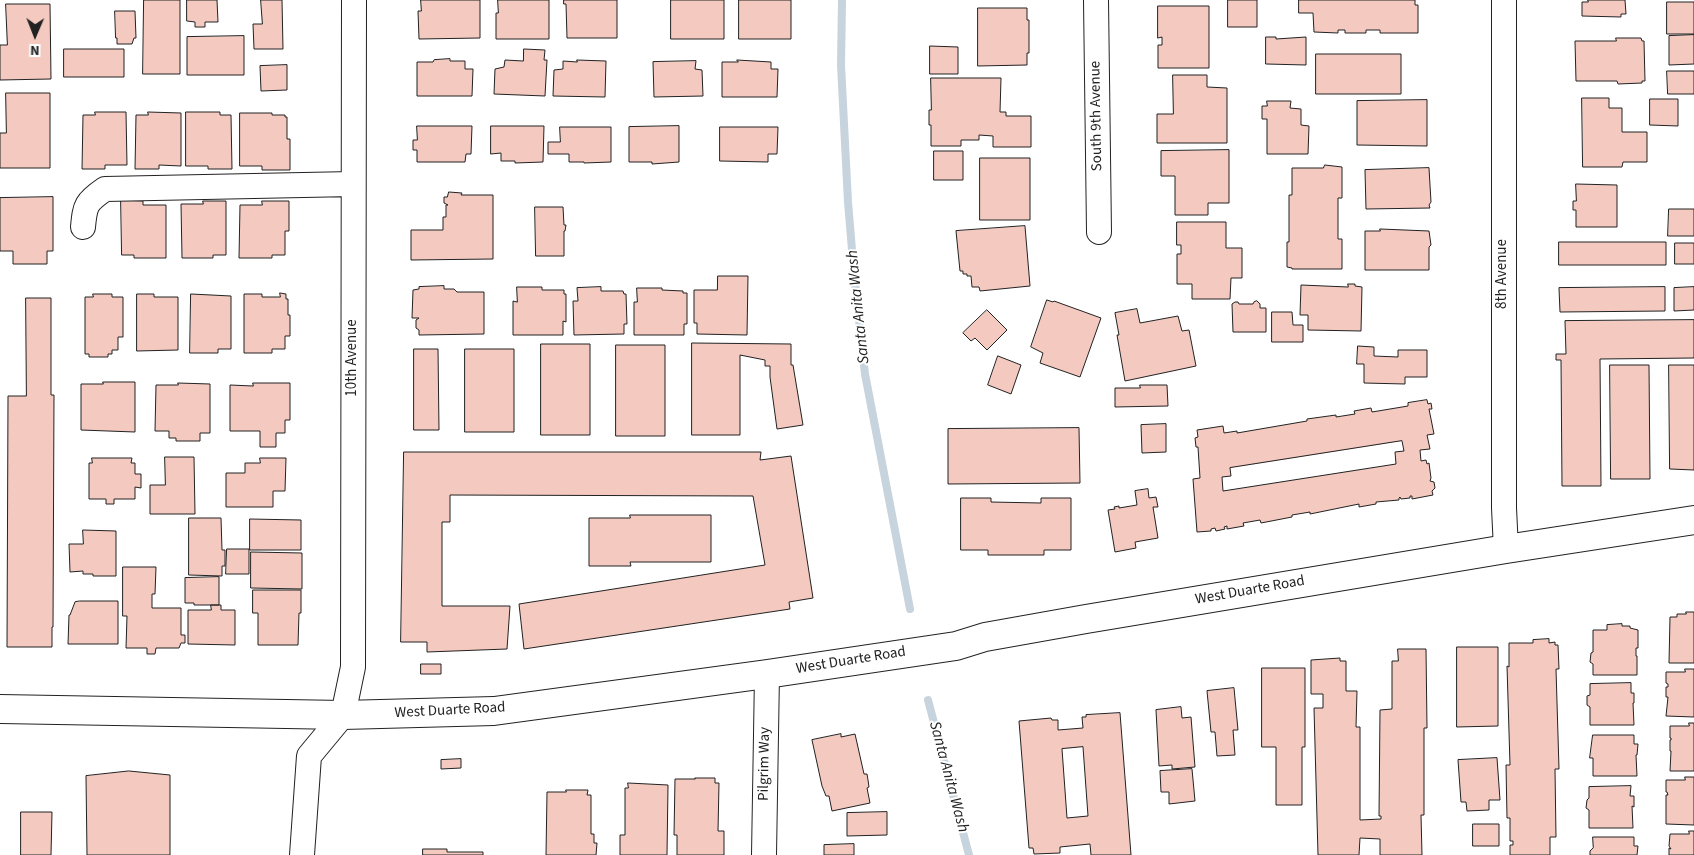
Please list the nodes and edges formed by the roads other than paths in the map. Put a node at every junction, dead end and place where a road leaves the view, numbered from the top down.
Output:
1 (354, 0) edge
2 (1096, 0) edge
3 (1504, 0) edge
4 (353, 184) junction
5 (83, 227) dead end
6 (1099, 232) dead end
7 (1694, 520) edge
8 (1506, 549) junction
9 (767, 674) junction
10 (0, 709) edge
11 (343, 715) junction
12 (302, 855) edge
13 (764, 855) edge

1 - 4 street, 10th Avenue
2 - 6 street, South 9th Avenue
3 - 8 street, 8th Avenue
4 - 5 street
4 - 11 street, 10th Avenue
7 - 8 main road, West Duarte Road
8 - 9 main road, West Duarte Road
9 - 11 main road, West Duarte Road
9 - 13 street, Pilgrim Way
10 - 11 main road, West Duarte Road
11 - 12 street

